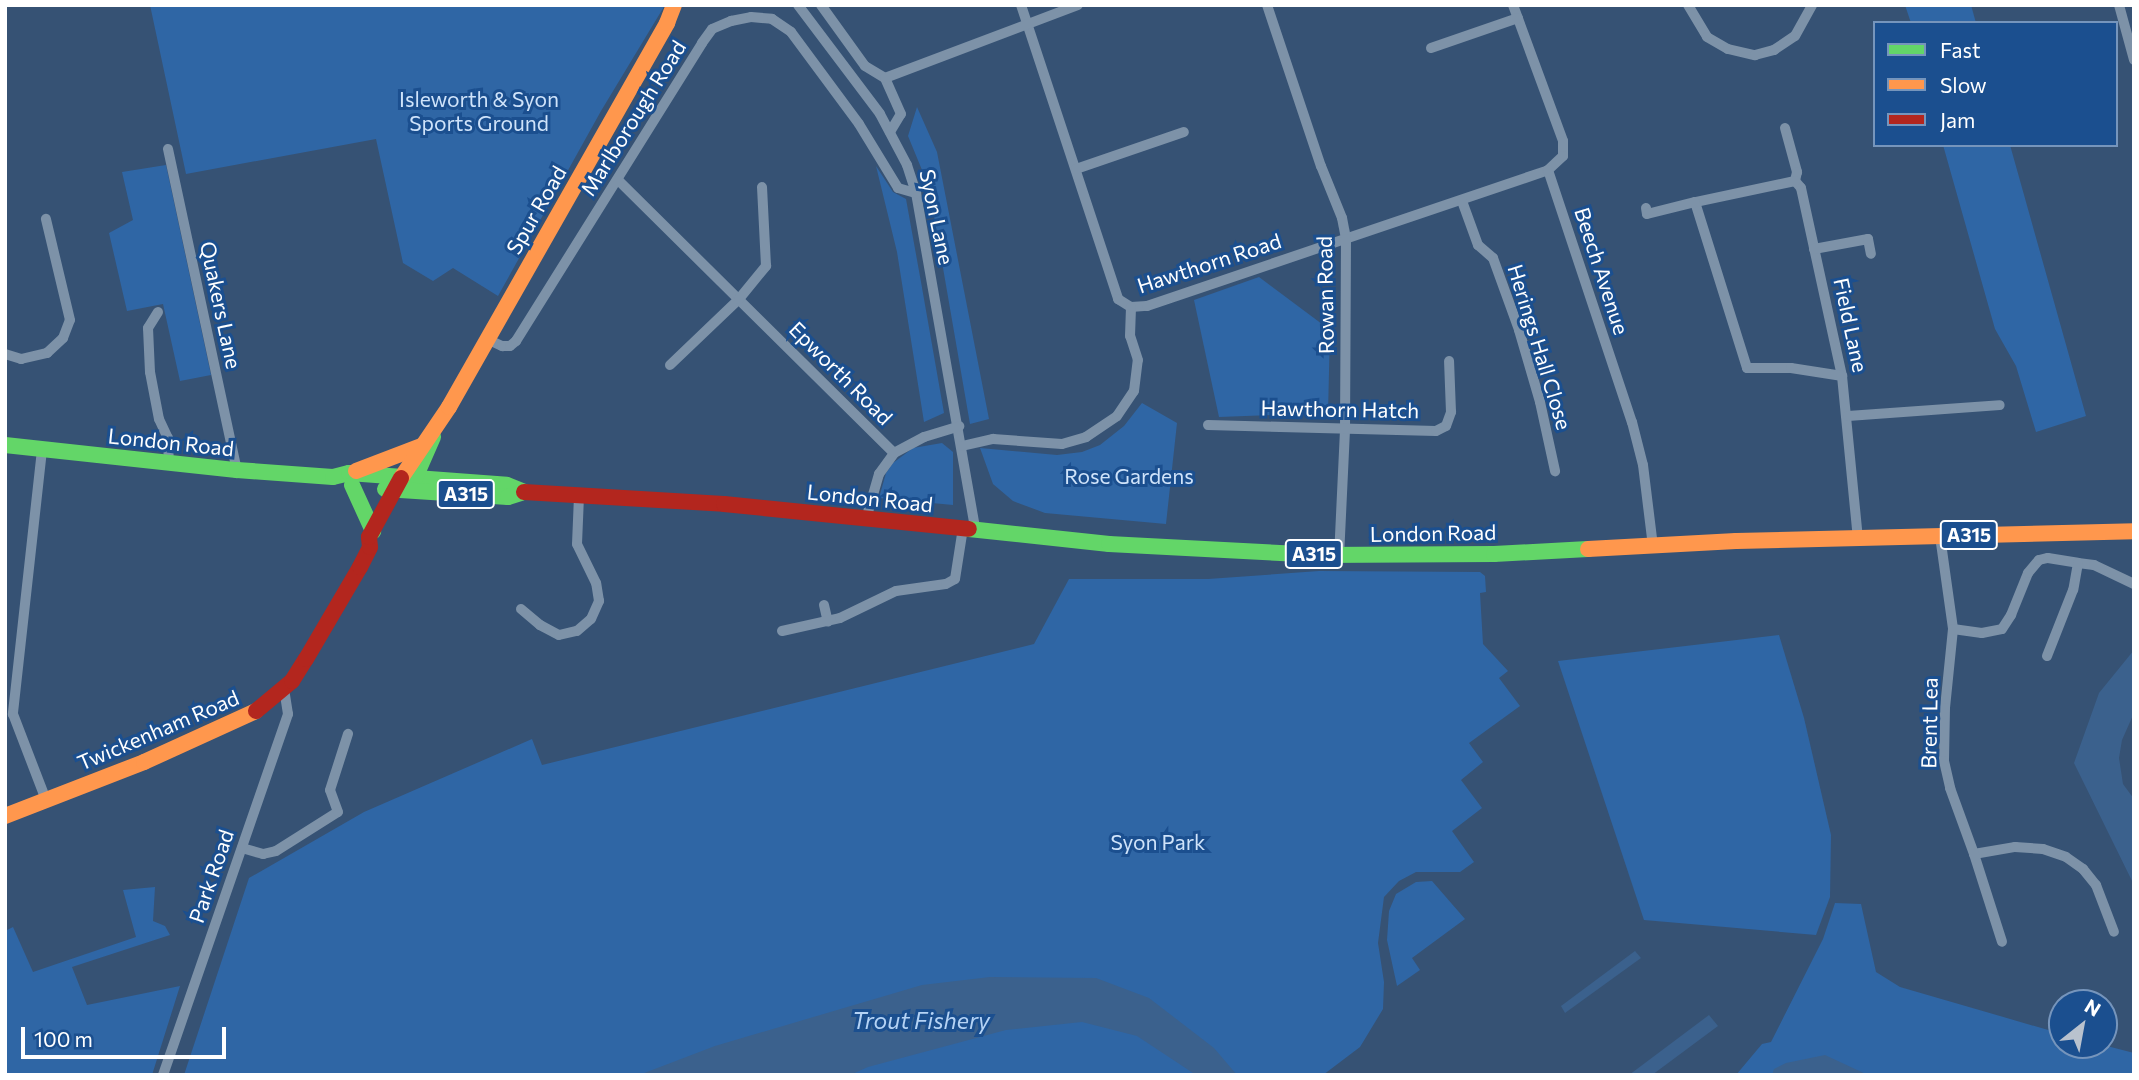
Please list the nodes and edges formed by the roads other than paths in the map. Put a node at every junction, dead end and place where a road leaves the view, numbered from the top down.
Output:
1 (674, 5) edge
2 (798, 5) edge
3 (821, 5) edge
4 (1021, 5) edge
5 (1078, 5) edge
6 (1267, 5) edge
7 (1513, 5) edge
8 (1688, 5) edge
9 (1812, 5) edge
10 (2134, 8) edge
11 (2120, 9) edge
12 (1518, 18) junction
13 (1027, 23) junction
14 (1431, 48) dead end
15 (2134, 60) edge
16 (885, 78) junction
17 (1785, 128) dead end
18 (890, 132) junction
19 (1184, 132) dead end
20 (168, 149) dead end
21 (1076, 169) junction
22 (1548, 170) junction
23 (618, 180) junction
24 (1795, 181) junction
25 (762, 187) dead end
26 (916, 193) junction
27 (1462, 201) junction
28 (1695, 202) junction
29 (1646, 208) dead end
30 (46, 219) dead end
31 (1346, 239) junction
32 (1814, 249) junction
33 (1871, 254) dead end
34 (739, 299) junction
35 (1131, 307) junction
36 (158, 312) dead end
37 (487, 339) junction
38 (5, 354) edge
39 (1449, 361) dead end
40 (670, 365) dead end
41 (1842, 376) junction
42 (2000, 405) dead end
43 (1848, 416) junction
44 (1208, 425) dead end
45 (959, 426) junction
46 (1345, 429) junction
47 (427, 440) junction
48 (5, 444) edge
49 (962, 446) junction
50 (42, 450) junction
51 (894, 453) junction
52 (169, 462) junction
53 (237, 470) junction
54 (1555, 471) dead end
55 (345, 479) junction
56 (405, 484) junction
57 (579, 497) junction
58 (866, 519) junction
59 (969, 528) junction
60 (2134, 531) edge
61 (1940, 536) junction
62 (1858, 538) junction
63 (371, 539) junction
64 (1653, 547) junction
65 (1339, 555) junction
66 (2078, 562) junction
67 (2134, 584) edge
68 (824, 605) dead end
69 (521, 609) dead end
70 (828, 622) junction
71 (1953, 629) junction
72 (782, 631) dead end
73 (2047, 656) dead end
74 (284, 690) junction
75 (348, 734) dead end
76 (46, 800) junction
77 (5, 816) edge
78 (242, 848) junction
79 (1974, 855) junction
80 (2114, 932) dead end
81 (2002, 942) dead end
82 (163, 1075) edge

1 - 37 main road, Spur Road
2 - 18 street, Syon Lane
3 - 16 street
4 - 13 street, Hawthorn Road
5 - 13 street
6 - 31 street, Rowan Road
7 - 12 street
8 - 9 street
10 - 11 street
11 - 15 street
12 - 14 street
12 - 22 street
13 - 16 street
13 - 21 street, Hawthorn Road
16 - 18 street
17 - 24 street, Field Lane
18 - 26 street, Syon Lane
19 - 21 street
20 - 53 street, Quakers Lane
21 - 35 street, Hawthorn Road
22 - 27 street, Hawthorn Road
22 - 64 street, Beech Avenue
23 - 26 street, Marlborough Road
23 - 34 street, Epworth Road
23 - 37 street, Marlborough Road
24 - 28 street
24 - 32 street, Field Lane
25 - 34 street
26 - 45 street, Syon Lane
27 - 31 street, Hawthorn Road
27 - 54 street, Herings Hall Close
28 - 29 street
28 - 41 street
30 - 38 street
31 - 35 street, Hawthorn Road
31 - 46 street, Rowan Road
32 - 33 street
32 - 41 street, Field Lane
34 - 40 street
34 - 51 street, Epworth Road
35 - 49 street
36 - 52 street
37 - 47 main road, Spur Road
39 - 46 street, Hawthorn Hatch
41 - 43 street, Field Lane
42 - 43 street
43 - 62 street, Field Lane
44 - 46 street, Hawthorn Hatch
45 - 49 street, Syon Lane
45 - 51 street
46 - 65 street, Rowan Road
47 - 55 main road
47 - 56 main road, Spur Road
48 - 50 main road, London Road / A315
49 - 59 street, Syon Lane
50 - 52 main road, London Road / A315
50 - 76 street
51 - 58 street, Epworth Road
52 - 53 main road, London Road / A315
53 - 55 main road, London Road / A315
55 - 56 main road, London Road / A315
55 - 63 main road
56 - 57 main road, London Road / A315
56 - 63 main road, Twickenham Road
57 - 58 main road, London Road / A315
57 - 69 street
58 - 59 main road, London Road / A315
59 - 65 main road, London Road / A315
59 - 70 street, Syon Lane
60 - 61 main road, London Road / A315
61 - 62 main road, London Road / A315
61 - 71 street, Brent Lea
62 - 64 main road, London Road / A315
63 - 74 main road, Twickenham Road
64 - 65 main road, London Road / A315
66 - 67 street
66 - 71 street
66 - 73 street
68 - 70 street
70 - 72 street
71 - 79 street, Brent Lea
74 - 76 main road, Twickenham Road
74 - 78 street, Park Road
75 - 78 street
76 - 77 main road, Twickenham Road
78 - 82 street, Park Road
79 - 80 street
79 - 81 street, Brent Lea

